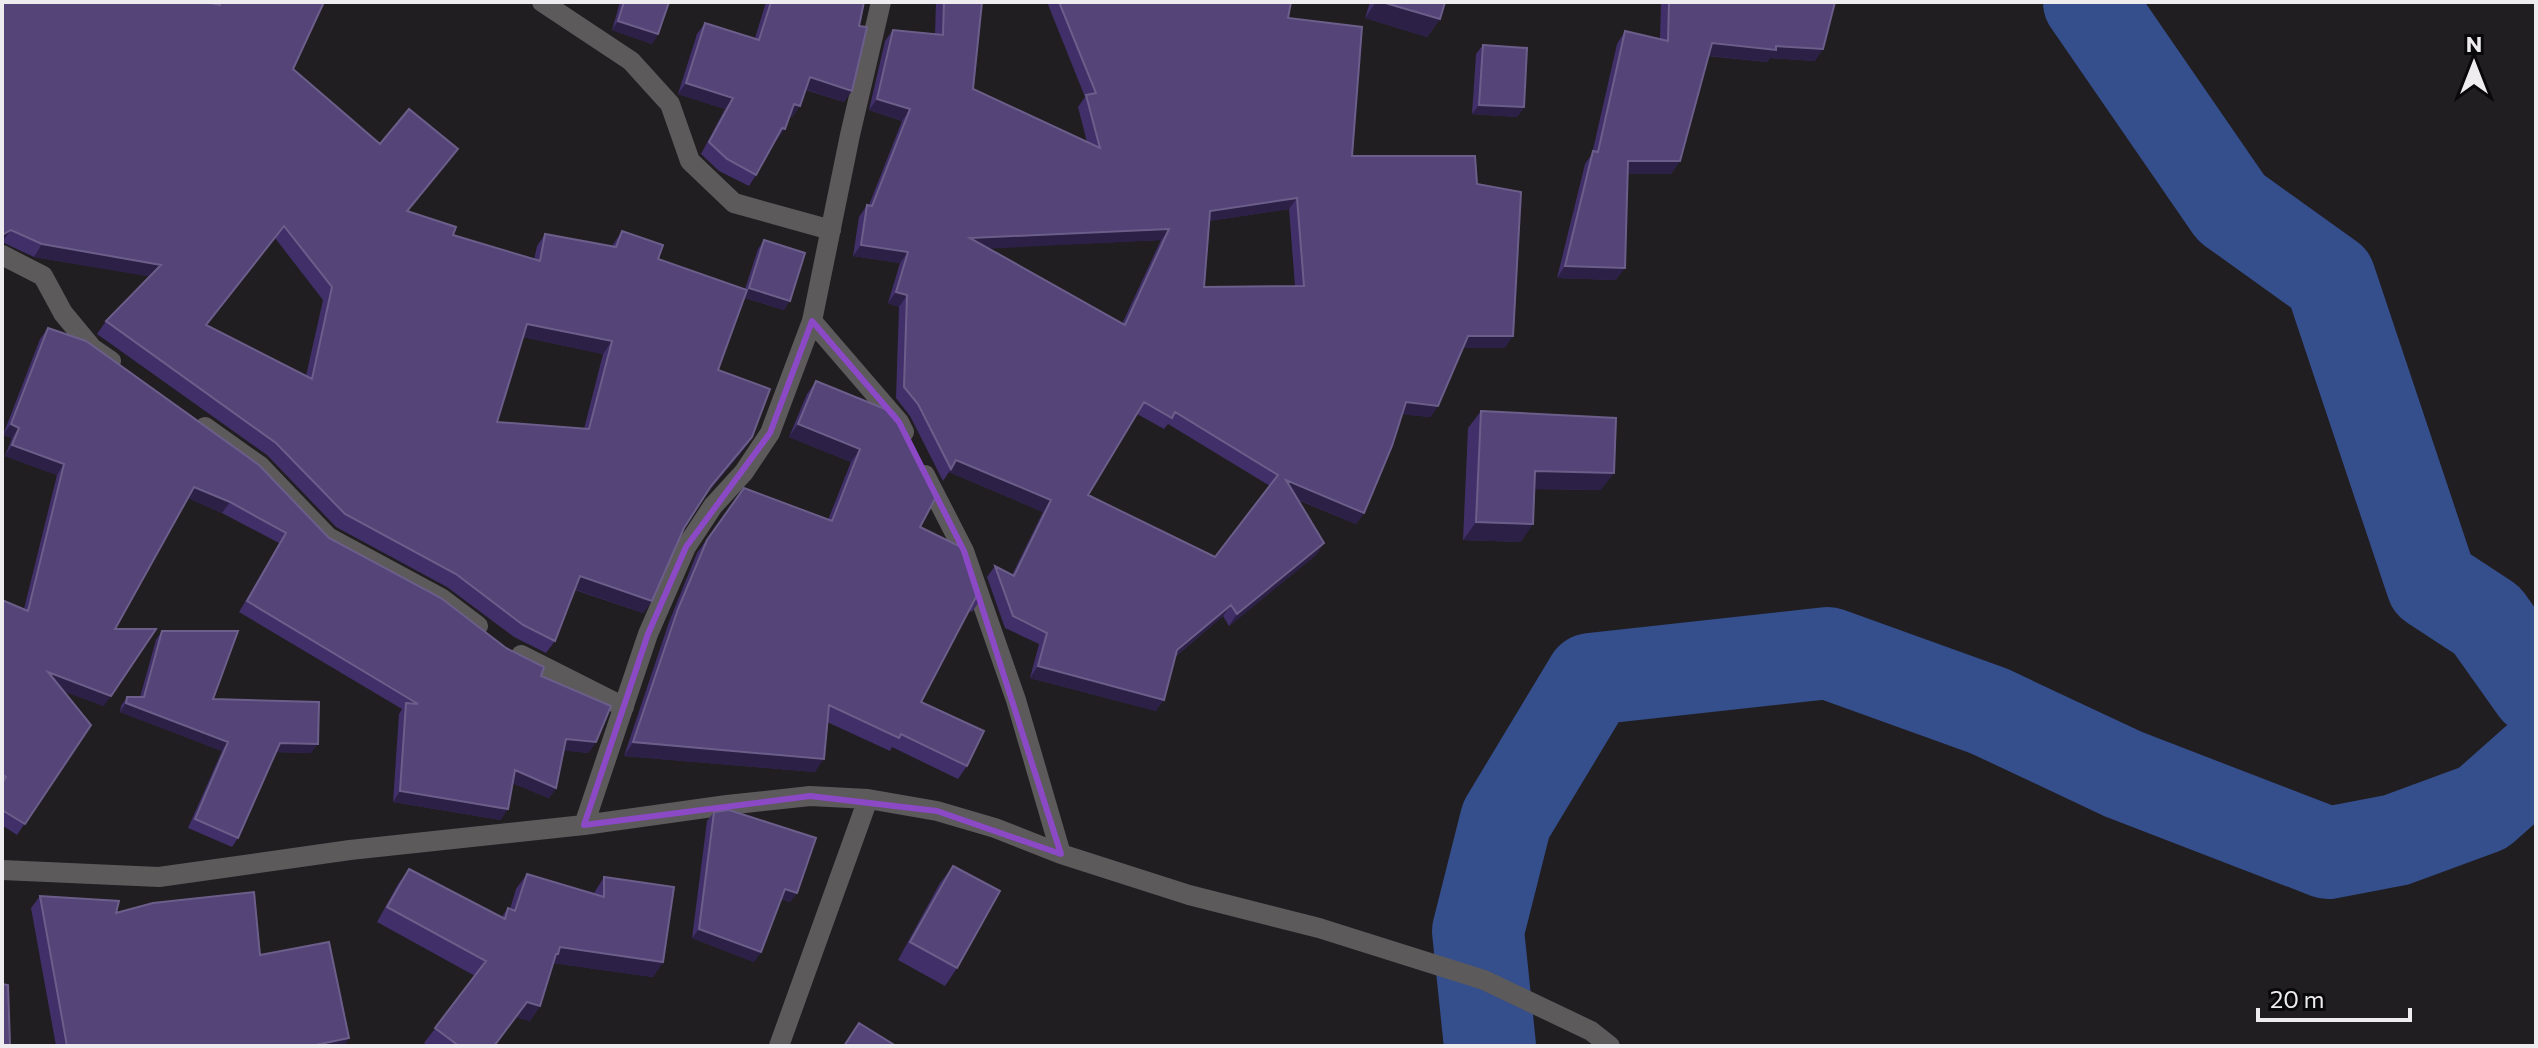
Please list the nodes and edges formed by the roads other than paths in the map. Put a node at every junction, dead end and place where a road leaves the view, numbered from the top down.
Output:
1 (542, 2) edge
2 (881, 2) edge
3 (831, 230) junction
4 (2, 255) edge
5 (812, 321) junction
6 (131, 375) edge
7 (183, 411) edge
8 (624, 707) junction
9 (868, 799) junction
10 (584, 825) junction
11 (1061, 854) junction
12 (2, 870) edge
13 (779, 1046) edge
14 (1610, 1046) edge

1 - 3 street
2 - 3 street
3 - 5 street
4 - 6 street
5 - 8 street
5 - 11 street
7 - 8 street
8 - 10 street
9 - 10 street
9 - 11 street
9 - 13 street
10 - 12 street
11 - 14 street

